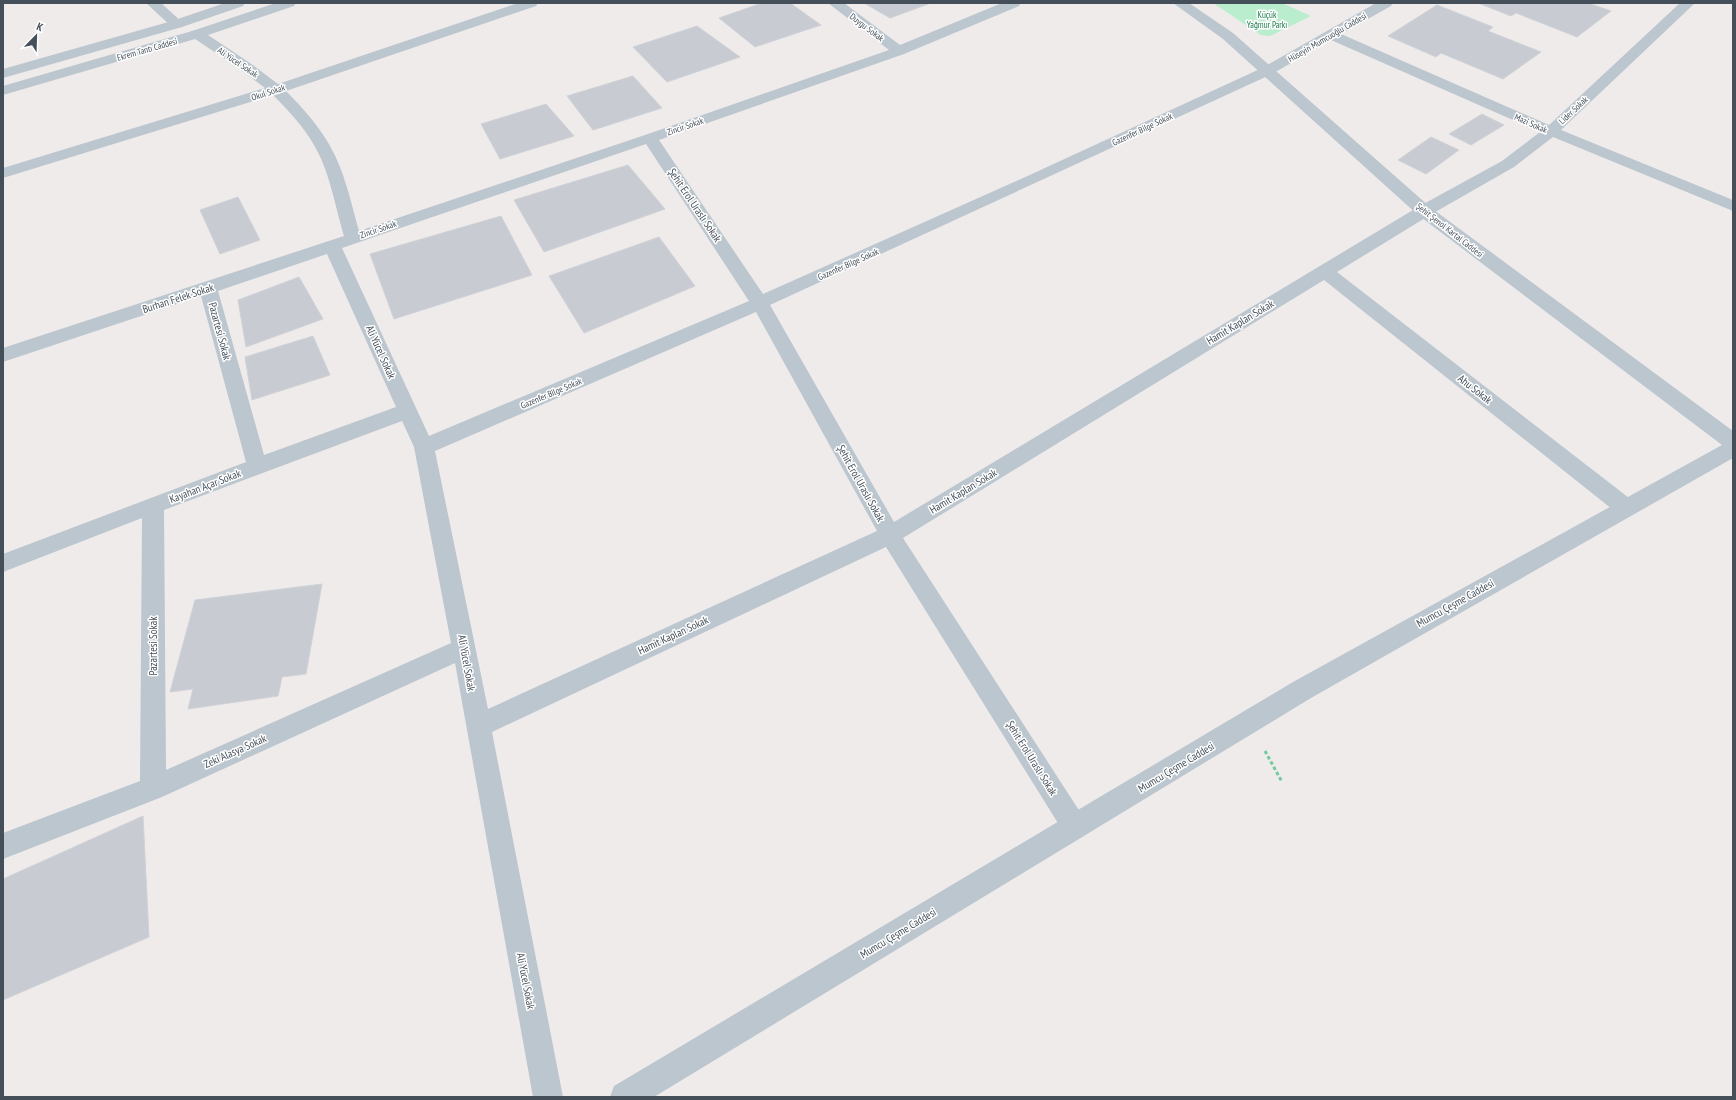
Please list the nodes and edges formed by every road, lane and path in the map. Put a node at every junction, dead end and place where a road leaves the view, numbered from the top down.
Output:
1 (153, 3) edge
2 (238, 3) edge
3 (290, 3) edge
4 (531, 3) edge
5 (835, 3) edge
6 (1014, 3) edge
7 (1180, 3) edge
8 (1386, 3) edge
9 (1688, 3) edge
10 (177, 24) junction
11 (197, 34) junction
12 (1331, 35) junction
13 (899, 51) junction
14 (1267, 71) junction
15 (3, 74) edge
16 (277, 89) junction
17 (3, 90) edge
18 (1551, 131) junction
19 (650, 138) junction
20 (3, 173) edge
21 (1733, 206) edge
22 (1424, 211) junction
23 (342, 242) junction
24 (1324, 271) junction
25 (208, 288) junction
26 (760, 303) junction
27 (3, 355) edge
28 (407, 411) junction
29 (1733, 442) edge
30 (424, 447) junction
31 (1733, 448) edge
32 (257, 466) junction
33 (153, 505) junction
34 (1625, 507) junction
35 (890, 535) junction
36 (3, 563) edge
37 (464, 648) junction
38 (478, 726) junction
39 (153, 788) junction
40 (1075, 827) junction
41 (3, 846) edge
42 (548, 1097) edge
43 (625, 1097) edge

1 - 10 street, Ali Yücel Sokak
2 - 10 street, Ekrem Tantı Caddesi
3 - 11 street, Ekrem Tantı Caddesi
4 - 16 street, Okul Sokak
5 - 13 street, Duygu Sokak
6 - 13 street, Zincir Sokak
7 - 14 street, Şehit Şenol Kartal Caddesi
8 - 12 street, Hüseyin Mumcuoğlu Caddesi
9 - 18 street, Lider Sokak
10 - 11 street, Ali Yücel Sokak
10 - 15 street, Ekrem Tantı Caddesi
11 - 16 street, Ali Yücel Sokak
11 - 17 street, Ekrem Tantı Caddesi
12 - 14 street, Hüseyin Mumcuoğlu Caddesi
12 - 18 street, Mazi Sokak
13 - 19 street, Zincir Sokak
14 - 22 street, Şehit Şenol Kartal Caddesi
14 - 26 street, Gazenfer Bilge Sokak
16 - 20 street, Okul Sokak
16 - 23 street, Ali Yücel Sokak
18 - 21 street, Mazi Sokak
18 - 22 street, Lider Sokak
19 - 23 street, Zincir Sokak
19 - 26 street, Şehit Erol Uraslı Sokak
22 - 24 street, Hamit Kaplan Sokak
22 - 29 street, Şehit Şenol Kartal Caddesi
23 - 25 street, Burhan Felek Sokak
23 - 28 street, Ali Yücel Sokak
24 - 34 street, Ahu Sokak
24 - 35 street, Hamit Kaplan Sokak
25 - 27 street, Burhan Felek Sokak
25 - 32 street, Pazartesi Sokak
26 - 30 street, Gazenfer Bilge Sokak
26 - 35 street, Şehit Erol Uraslı Sokak
28 - 30 street, Ali Yücel Sokak
28 - 32 street, Kayahan Açar Sokak
30 - 37 street, Ali Yücel Sokak
31 - 34 street, Mumcu Çeşme Caddesi
32 - 33 street, Kayahan Açar Sokak
33 - 36 street, Kayahan Açar Sokak
33 - 39 street, Pazartesi Sokak
34 - 40 street, Mumcu Çeşme Caddesi
35 - 38 street, Hamit Kaplan Sokak
35 - 40 street, Şehit Erol Uraslı Sokak
37 - 38 street, Ali Yücel Sokak
37 - 39 street, Zeki Alasya Sokak
38 - 42 street, Ali Yücel Sokak
39 - 41 street, Zeki Alasya Sokak
40 - 43 street, Mumcu Çeşme Caddesi

